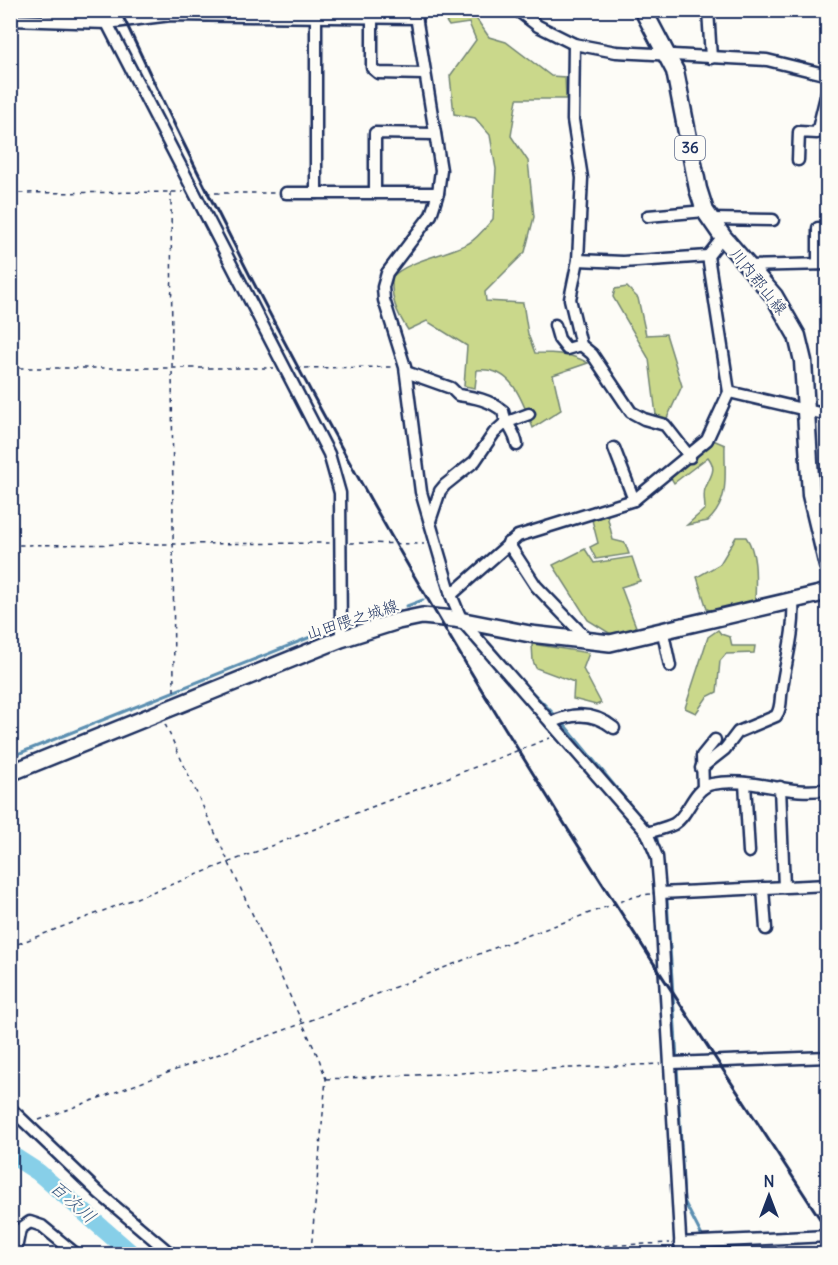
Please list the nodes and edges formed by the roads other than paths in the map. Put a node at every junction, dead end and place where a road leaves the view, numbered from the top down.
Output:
1 (517, 10) edge
2 (643, 10) edge
3 (708, 10) edge
4 (203, 13) edge
5 (237, 13) edge
6 (151, 14) edge
7 (415, 14) edge
8 (313, 15) edge
9 (372, 17) junction
10 (10, 20) edge
11 (107, 22) junction
12 (574, 44) junction
13 (669, 55) junction
14 (711, 58) junction
15 (424, 74) junction
16 (828, 75) edge
17 (828, 88) edge
18 (435, 134) junction
19 (798, 160) dead end
20 (286, 193) road end
21 (316, 193) junction
22 (375, 193) junction
23 (438, 193) junction
24 (708, 215) junction
25 (648, 216) dead end
26 (772, 220) dead end
27 (818, 228) dead end
28 (723, 237) junction
29 (708, 256) junction
30 (578, 260) junction
31 (823, 264) edge
32 (749, 266) junction
33 (555, 325) dead end
34 (581, 345) junction
35 (405, 370) junction
36 (729, 392) junction
37 (806, 410) junction
38 (529, 414) dead end
39 (828, 415) edge
40 (505, 423) junction
41 (517, 445) dead end
42 (614, 448) dead end
43 (690, 457) junction
44 (634, 500) junction
45 (430, 521) junction
46 (508, 543) junction
47 (828, 566) edge
48 (828, 592) edge
49 (451, 595) junction
50 (793, 602) junction
51 (462, 621) junction
52 (663, 633) junction
53 (341, 639) junction
54 (590, 642) junction
55 (670, 666) dead end
56 (557, 721) junction
57 (614, 728) dead end
58 (715, 740) dead end
59 (701, 768) junction
60 (10, 773) edge
61 (745, 783) junction
62 (780, 787) junction
63 (703, 788) junction
64 (828, 789) edge
65 (647, 833) junction
66 (749, 852) dead end
67 (828, 885) edge
68 (784, 887) junction
69 (763, 888) junction
70 (664, 893) junction
71 (766, 929) dead end
72 (828, 1057) edge
73 (675, 1063) junction
74 (10, 1108) edge
75 (828, 1236) edge
76 (680, 1243) junction
77 (15, 1254) edge
78 (76, 1254) edge
79 (171, 1254) edge
80 (681, 1254) edge

1 - 12 street
2 - 13 main road, 川内郡山線 / 36
3 - 14 street
4 - 5 street
4 - 6 street
5 - 8 street
6 - 11 street
7 - 9 street
7 - 15 street
8 - 9 street
8 - 21 street
9 - 15 street
10 - 11 street
11 - 53 street
12 - 13 street
12 - 30 street
13 - 14 street
13 - 24 main road, 川内郡山線 / 36
14 - 16 street
15 - 18 street
17 - 19 street
18 - 22 street
18 - 23 street
20 - 21 street
21 - 22 street
22 - 23 street
23 - 35 street
24 - 25 street
24 - 26 street
24 - 28 main road, 川内郡山線 / 36
27 - 31 street
28 - 29 street
28 - 32 main road, 川内郡山線 / 36
29 - 30 street
29 - 36 street
30 - 34 street
31 - 32 street
32 - 37 main road, 川内郡山線 / 36
33 - 34 street
34 - 43 street
35 - 40 street
35 - 45 street
36 - 37 street
36 - 43 street
37 - 39 street
37 - 47 main road, 川内郡山線 / 36
38 - 40 street
40 - 41 street
40 - 45 street
42 - 44 street
43 - 44 street
44 - 46 street
45 - 49 street
46 - 49 street
46 - 54 street
48 - 50 main road, 山田隈之城線
49 - 51 street
50 - 52 main road, 山田隈之城線
50 - 59 street
51 - 53 main road, 山田隈之城線
51 - 54 main road, 山田隈之城線
51 - 56 street
52 - 54 main road, 山田隈之城線
52 - 55 street
53 - 60 main road, 山田隈之城線
56 - 57 street
56 - 65 street
58 - 59 street
59 - 63 street
61 - 62 street
61 - 63 street
61 - 66 street
62 - 64 street
62 - 68 street
63 - 65 street
65 - 70 street
67 - 68 street
68 - 69 street
69 - 70 street
69 - 71 street
70 - 73 street
72 - 73 street
73 - 76 street
74 - 79 street
75 - 76 street
76 - 80 street
77 - 78 street

